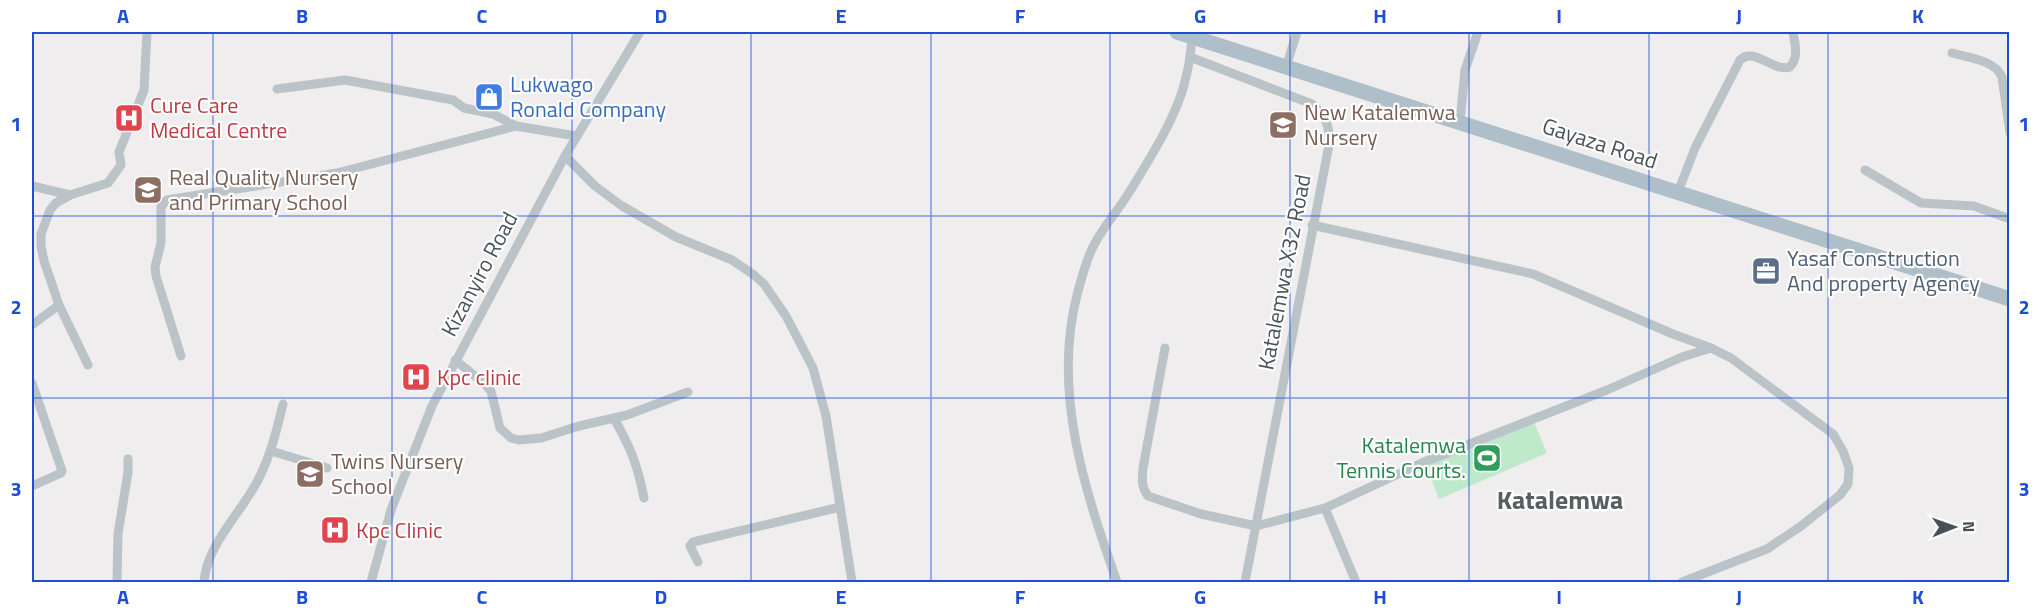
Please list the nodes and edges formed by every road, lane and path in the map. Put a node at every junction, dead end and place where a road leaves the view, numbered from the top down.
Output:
1 (147, 32) edge
2 (640, 32) edge
3 (1177, 32) edge
4 (1297, 32) edge
5 (1478, 32) edge
6 (1794, 32) edge
7 (1192, 36) junction
8 (1952, 54) dead end
9 (1190, 57) junction
10 (1286, 67) junction
11 (277, 89) dead end
12 (1460, 122) junction
13 (516, 126) junction
14 (2010, 133) edge
15 (576, 136) junction
16 (565, 156) junction
17 (1865, 170) dead end
18 (32, 186) edge
19 (1678, 192) junction
20 (70, 195) junction
21 (2010, 219) edge
22 (1312, 225) junction
23 (2010, 299) edge
24 (59, 305) junction
25 (32, 325) edge
26 (1165, 348) dead end
27 (1711, 348) junction
28 (182, 356) dead end
29 (455, 360) junction
30 (88, 365) dead end
31 (32, 383) edge
32 (688, 392) dead end
33 (283, 404) dead end
34 (614, 418) junction
35 (271, 451) junction
36 (128, 459) dead end
37 (327, 468) dead end
38 (32, 486) edge
39 (644, 498) dead end
40 (840, 507) junction
41 (1325, 508) junction
42 (1256, 526) junction
43 (698, 562) dead end
44 (117, 582) edge
45 (204, 582) edge
46 (371, 582) edge
47 (852, 582) edge
48 (1117, 582) edge
49 (1245, 582) edge
50 (1356, 582) edge
51 (1682, 582) edge

1 - 20 street
2 - 15 street, Kizanyiro Road
3 - 7 main road, Gayaza Road
4 - 10 street
5 - 12 street
6 - 19 street
7 - 9 street
7 - 10 main road, Gayaza Road
8 - 14 street
9 - 22 street, Katalemwa X32 Road
9 - 48 street
10 - 12 main road, Gayaza Road
11 - 13 street
12 - 19 main road, Gayaza Road
13 - 15 street
13 - 28 street
15 - 16 street, Kizanyiro Road
16 - 29 street, Kizanyiro Road
16 - 40 street
17 - 21 street
18 - 20 street
19 - 23 main road, Gayaza Road
20 - 24 street
22 - 27 street
22 - 42 street, Katalemwa X32 Road
24 - 25 street
24 - 30 street
26 - 42 street
27 - 41 street
27 - 51 street
29 - 34 street
29 - 46 street, Kizanyiro Road
31 - 38 street
32 - 34 street
33 - 35 street
34 - 39 street
35 - 37 street
35 - 45 street
36 - 44 street
40 - 43 street
40 - 47 street
41 - 42 street
41 - 50 street
42 - 49 street, Katalemwa X32 Road

